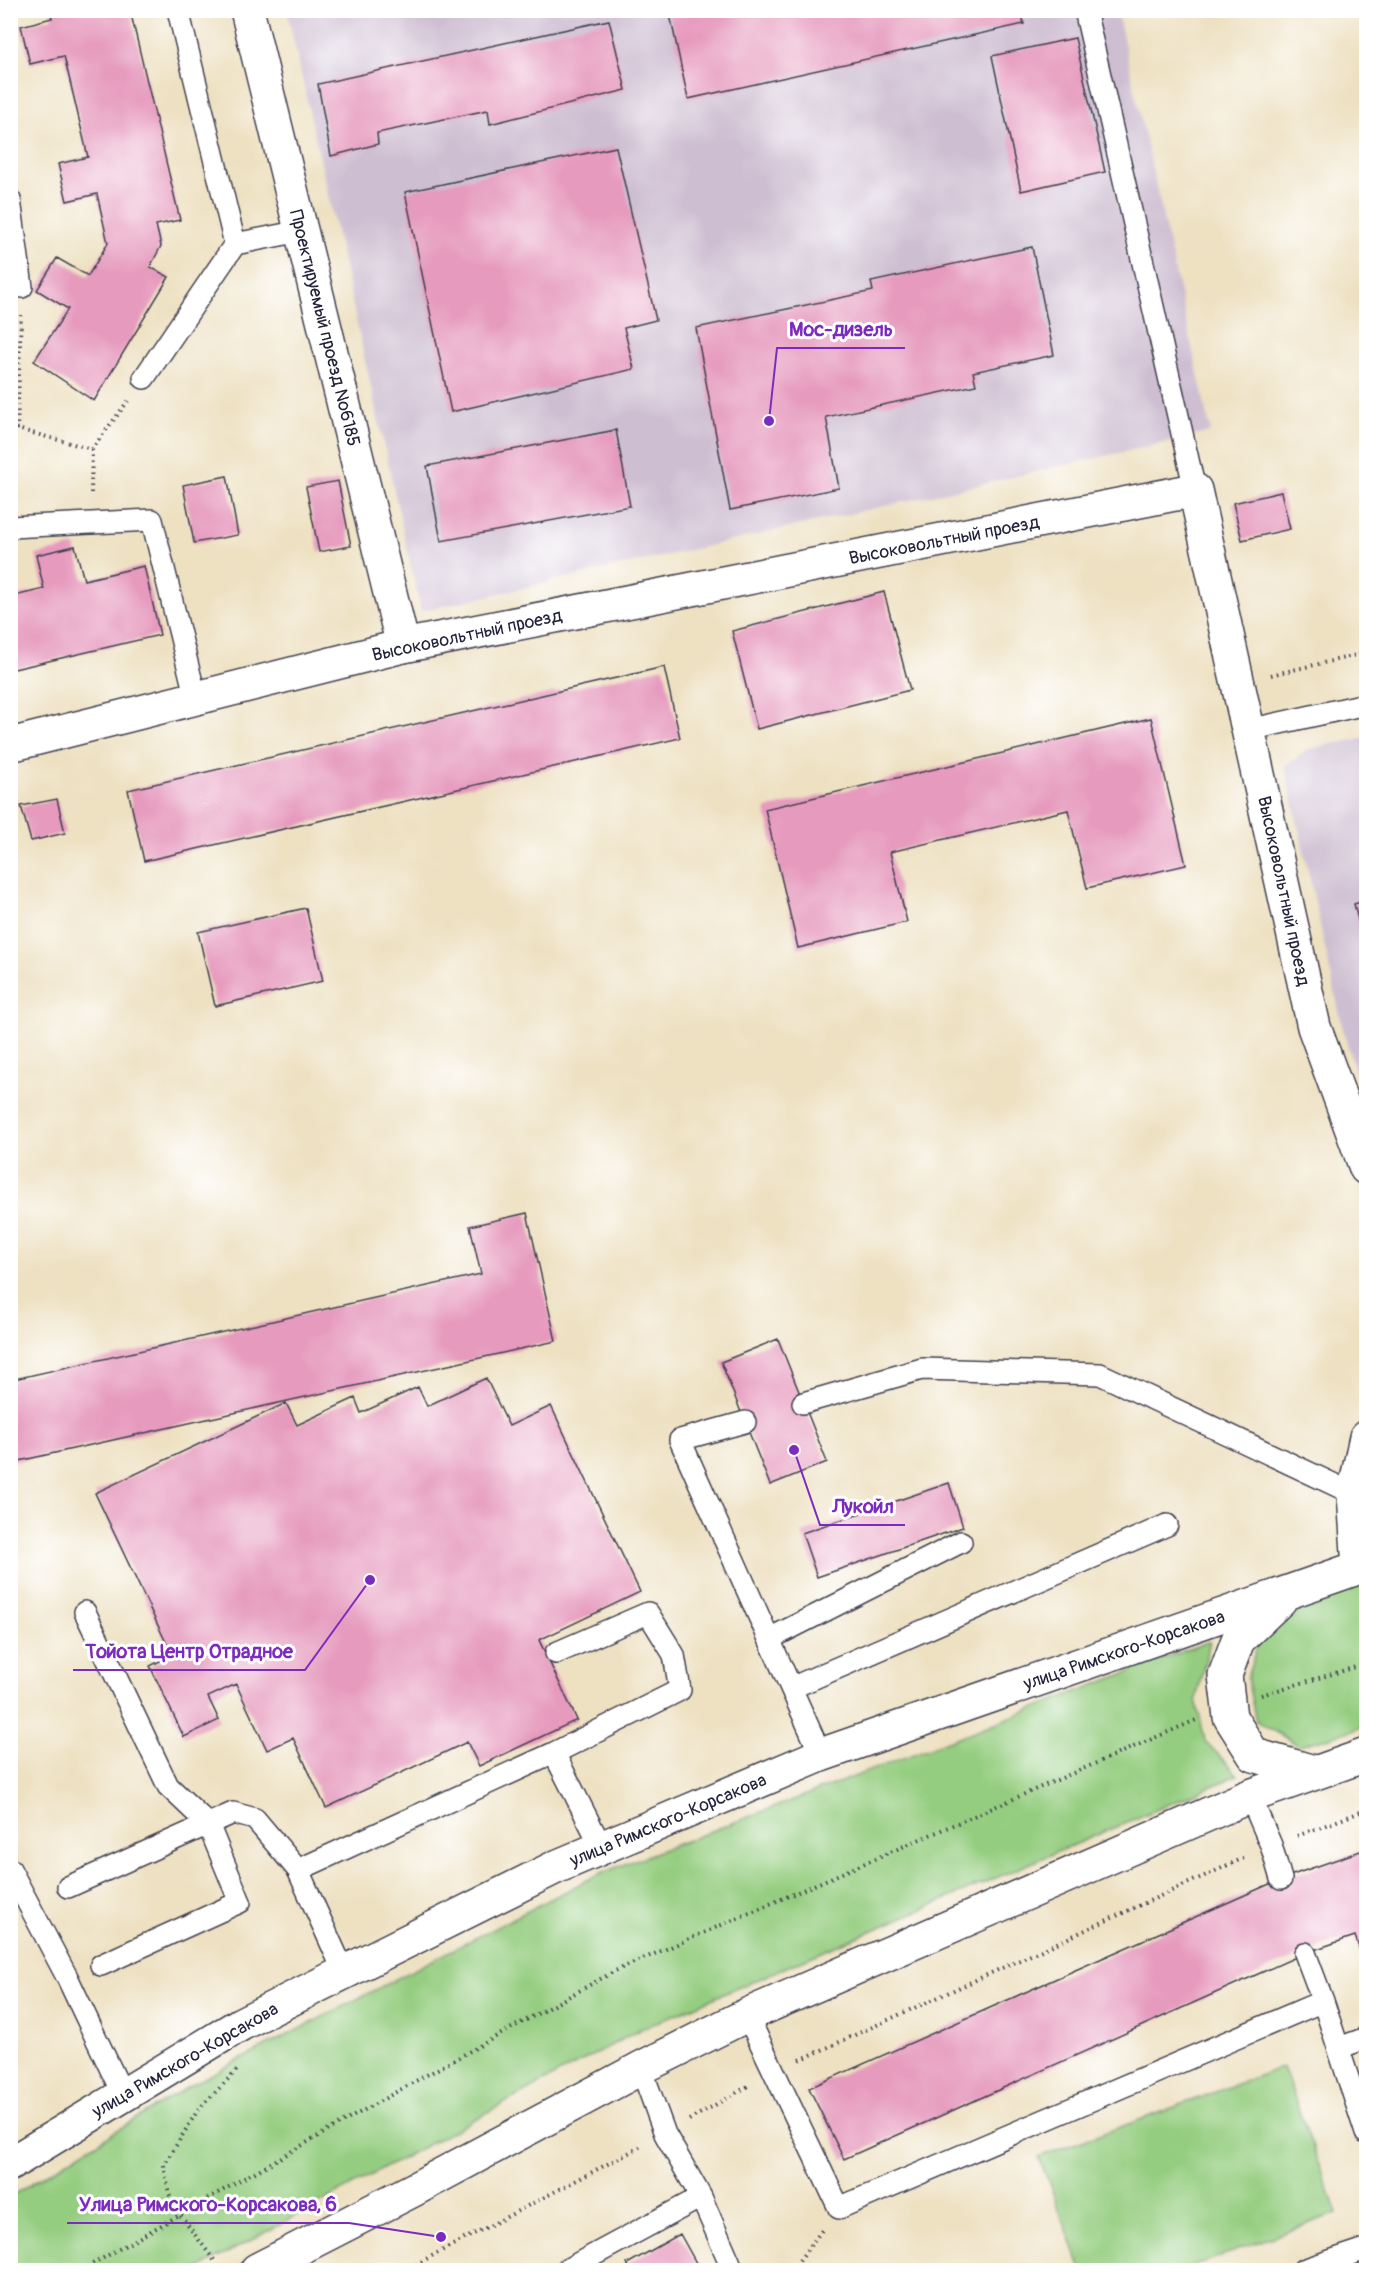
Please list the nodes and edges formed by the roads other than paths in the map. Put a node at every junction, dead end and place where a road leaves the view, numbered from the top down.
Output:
1 (178, 10) edge
2 (247, 10) edge
3 (1085, 10) edge
4 (10, 200) edge
5 (301, 231) junction
6 (235, 244) junction
7 (22, 287) road end
8 (144, 378) road end
9 (1195, 490) junction
10 (10, 527) edge
11 (403, 646) junction
12 (196, 699) junction
13 (1366, 704) edge
14 (1248, 730) junction
15 (10, 745) edge
16 (1366, 1168) edge
17 (803, 1403) dead end
18 (745, 1422) dead end
19 (1366, 1437) edge
20 (1360, 1500) edge
21 (1167, 1525) dead end
22 (961, 1542) dead end
23 (1363, 1566) edge
24 (1287, 1593) junction
25 (85, 1612) dead end
26 (769, 1639) junction
27 (556, 1653) dead end
28 (791, 1688) junction
29 (554, 1753) junction
30 (821, 1755) junction
31 (1366, 1755) edge
32 (1314, 1772) junction
33 (1250, 1796) junction
34 (208, 1824) junction
35 (602, 1848) junction
36 (10, 1869) edge
37 (298, 1870) junction
38 (1281, 1879) dead end
39 (68, 1887) dead end
40 (1305, 1953) dead end
41 (100, 1965) dead end
42 (344, 1972) junction
43 (1323, 2001) junction
44 (747, 2015) junction
45 (1366, 2038) edge
46 (1338, 2048) junction
47 (641, 2068) junction
48 (123, 2096) junction
49 (1366, 2133) edge
50 (10, 2164) edge
51 (701, 2198) junction
52 (1366, 2249) edge
53 (257, 2271) edge
54 (566, 2271) edge
55 (733, 2271) edge
56 (1303, 2271) edge

1 - 6 lane
2 - 5 street, Проектируемый проезд №6185
3 - 9 lane
4 - 7 lane
5 - 6 lane
5 - 11 street, Проектируемый проезд №6185
6 - 8 lane
9 - 11 street, Высоковольтный проезд
9 - 14 street, Высоковольтный проезд
10 - 12 lane
11 - 12 street, Высоковольтный проезд
12 - 15 street, Высоковольтный проезд
13 - 14 lane
14 - 16 street, Высоковольтный проезд
17 - 20 lane
18 - 26 lane
19 - 20 street
20 - 23 street
21 - 28 lane
22 - 26 lane
23 - 24 street, улица Римского-Корсакова
24 - 30 street, улица Римского-Корсакова
24 - 32 street
25 - 34 lane
26 - 28 lane
27 - 29 lane
28 - 30 lane
29 - 35 lane
29 - 37 lane
30 - 35 street, улица Римского-Корсакова
31 - 32 street
32 - 33 street
33 - 38 lane
33 - 44 street
34 - 37 lane
34 - 39 lane
34 - 41 lane
35 - 42 street, улица Римского-Корсакова
36 - 48 lane
37 - 42 lane
40 - 43 lane
42 - 48 street, улица Римского-Корсакова
43 - 44 lane
43 - 46 lane
44 - 47 street
45 - 46 lane
46 - 49 lane
47 - 51 lane
47 - 53 street
48 - 50 street, улица Римского-Корсакова
51 - 54 lane
51 - 55 lane
52 - 56 lane

